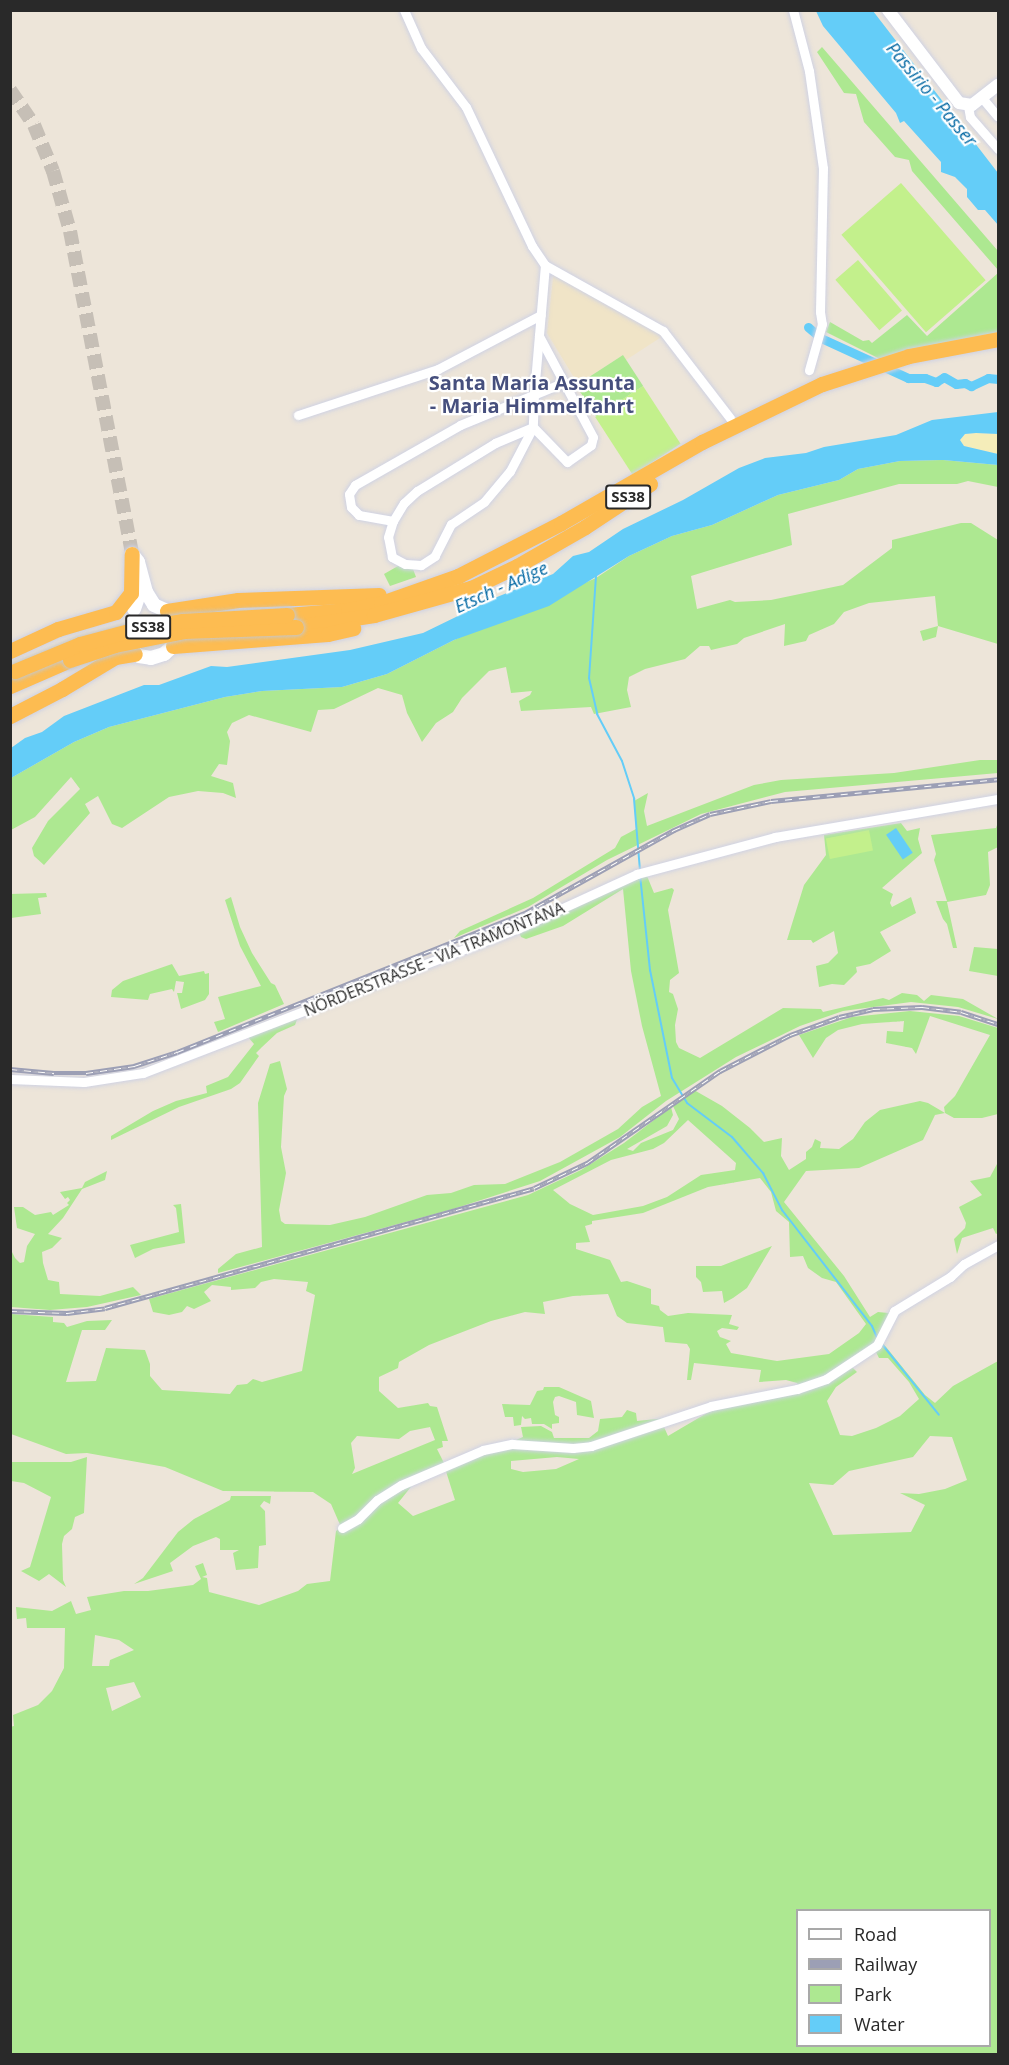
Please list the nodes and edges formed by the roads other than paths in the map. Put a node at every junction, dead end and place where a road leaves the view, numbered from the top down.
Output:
1 (404, 10) edge
2 (793, 10) edge
3 (888, 10) edge
4 (999, 85) edge
5 (982, 99) junction
6 (968, 106) junction
7 (999, 117) edge
8 (999, 149) edge
9 (545, 265) junction
10 (541, 315) junction
11 (539, 336) junction
12 (999, 339) edge
13 (999, 348) edge
14 (809, 370) dead end
15 (565, 382) junction
16 (823, 388) junction
17 (534, 393) junction
18 (298, 415) dead end
19 (730, 418) dead end
20 (533, 427) junction
21 (393, 521) junction
22 (132, 554) junction
23 (418, 591) junction
24 (432, 601) junction
25 (160, 608) junction
26 (130, 615) junction
27 (291, 621) junction
28 (75, 625) junction
29 (172, 646) joint
30 (132, 650) joint
31 (10, 651) edge
32 (13, 672) edge
33 (10, 686) edge
34 (10, 716) edge
35 (999, 799) edge
36 (10, 1078) edge
37 (999, 1245) edge
38 (342, 1528) dead end

1 - 9 street
2 - 14 street
3 - 6 street
4 - 5 street
5 - 6 street
5 - 7 street
6 - 8 street
9 - 10 street
9 - 19 street
10 - 11 street
10 - 18 street
11 - 15 street
11 - 17 street
12 - 16 highway, SS38
13 - 16 highway, SS38
15 - 17 street
15 - 20 street
16 - 23 highway, SS38
16 - 24 highway, SS38
17 - 20 street
17 - 21 street
20 - 21 street
20 - 21 street
22 - 25 main road
22 - 26 main road
22 - 28 highway
23 - 25 highway
23 - 27 highway, SS38
24 - 27 highway, SS38
24 - 29 highway
25 - 26 main road
26 - 28 highway
27 - 32 highway, SS38, bridge
27 - 33 highway, SS38, bridge
28 - 31 highway
29 - 30 main road
30 - 34 highway
35 - 36 street, NÖRDERSTRASSE - VIA TRAMONTANA
37 - 38 street

